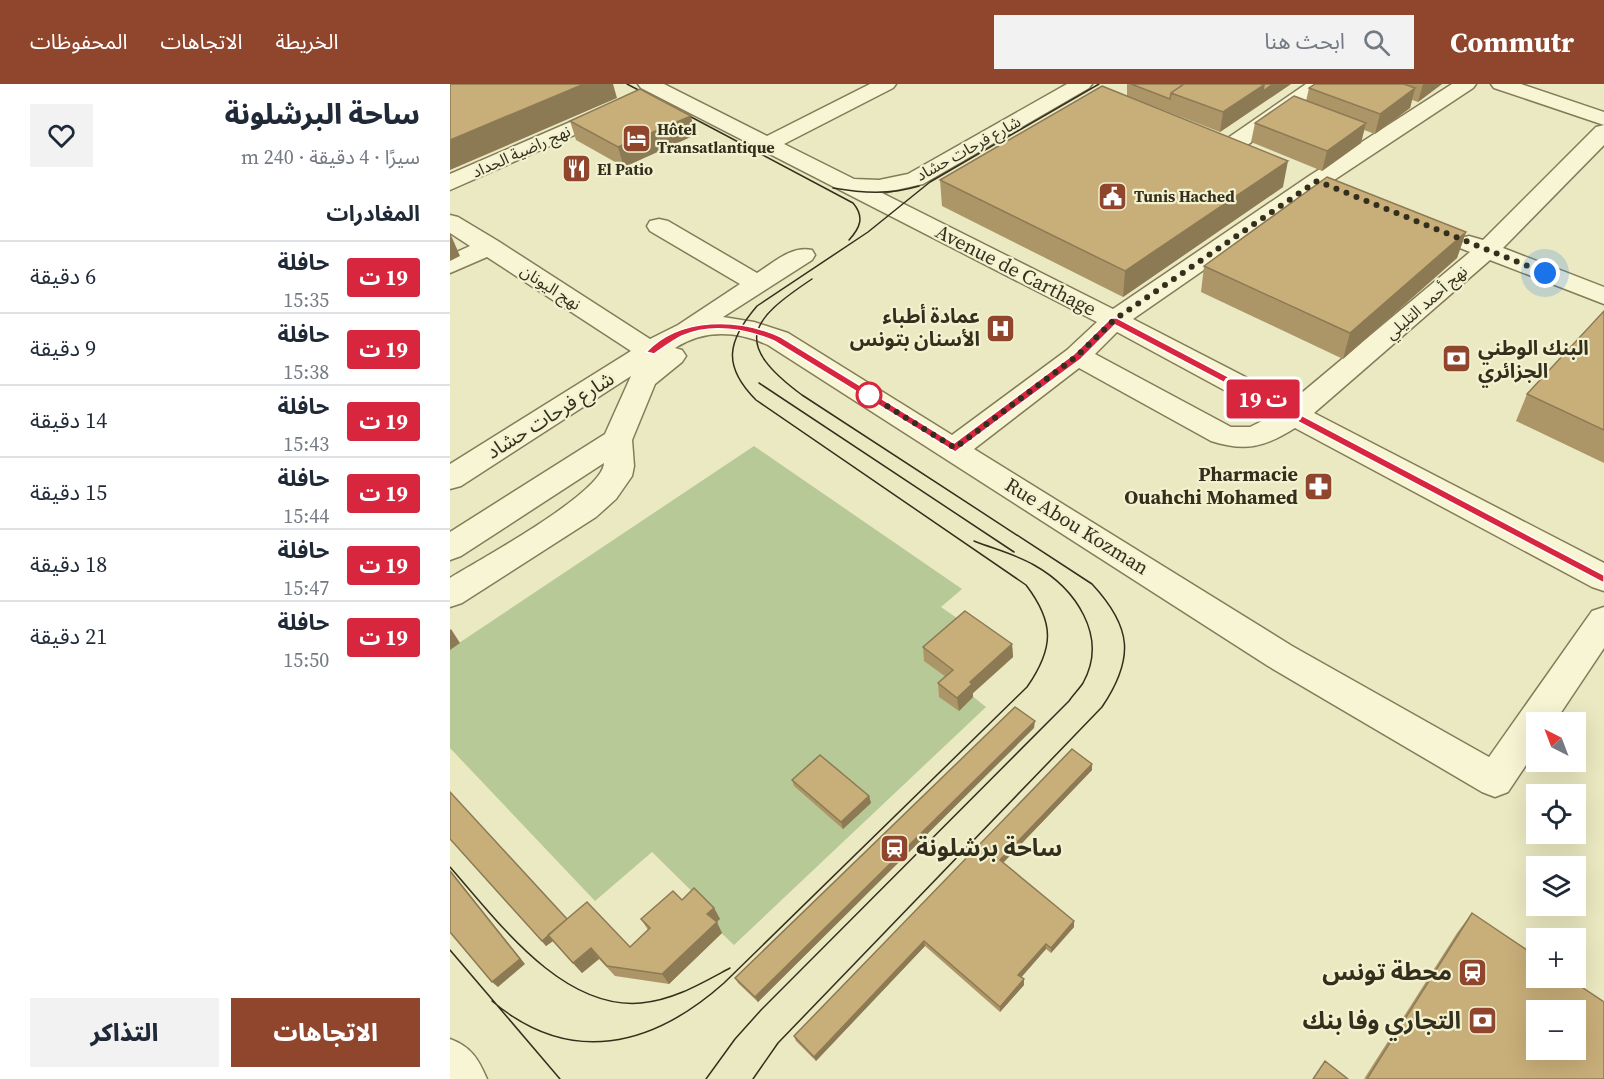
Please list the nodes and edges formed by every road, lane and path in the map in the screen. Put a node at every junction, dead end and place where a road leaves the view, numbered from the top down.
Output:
1 (886, 84) edge
2 (1082, 84) edge
3 (1320, 84) edge
4 (1466, 84) edge
5 (1501, 84) edge
6 (659, 86) edge
7 (1604, 119) edge
8 (1604, 132) edge
9 (767, 144) junction
10 (1251, 155) edge
11 (1295, 173) dead end
12 (450, 183) edge
13 (847, 183) junction
14 (1327, 186) junction
15 (450, 222) edge
16 (659, 226) dead end
17 (1444, 233) edge
18 (489, 246) junction
19 (1487, 250) junction
20 (803, 255) dead end
21 (450, 265) edge
22 (756, 283) junction
23 (1604, 296) edge
24 (1114, 320) junction
25 (735, 326) junction
26 (678, 334) junction
27 (651, 352) junction
28 (1077, 356) junction
29 (1294, 415) junction
30 (617, 440) junction
31 (955, 448) junction
32 (457, 463) edge
33 (450, 548) edge
34 (1604, 578) edge
35 (450, 594) edge
36 (1604, 620) edge
37 (450, 1061) edge
38 (464, 1079) edge

1 - 9 street
2 - 13 street, شارع فرحات حشاد
3 - 10 street
4 - 14 street
5 - 7 street
6 - 9 street, Avenue de Carthage
6 - 12 street, نهج راضية الحداد
8 - 19 street, نهج أحمد التليلي
9 - 13 street, Avenue de Carthage
11 - 14 street
13 - 24 street, Avenue de Carthage
14 - 24 street
15 - 18 street, نهج اليونان
16 - 22 street
17 - 19 street
18 - 21 street
18 - 27 street, نهج اليونان
19 - 23 street
19 - 29 street, نهج أحمد التليلي
20 - 22 street
22 - 26 street
24 - 28 street
24 - 29 street, Avenue de Carthage
25 - 26 street, Rue Abou Kozman
25 - 30 street
25 - 31 street, Rue Abou Kozman
26 - 27 street, Rue Abou Kozman
27 - 32 street, شارع فرحات حشاد
28 - 29 street, نهج أحمد التليلي
28 - 31 street
29 - 34 street, Avenue de Carthage
30 - 33 street
30 - 35 street
31 - 36 street, Rue Abou Kozman
37 - 38 street

